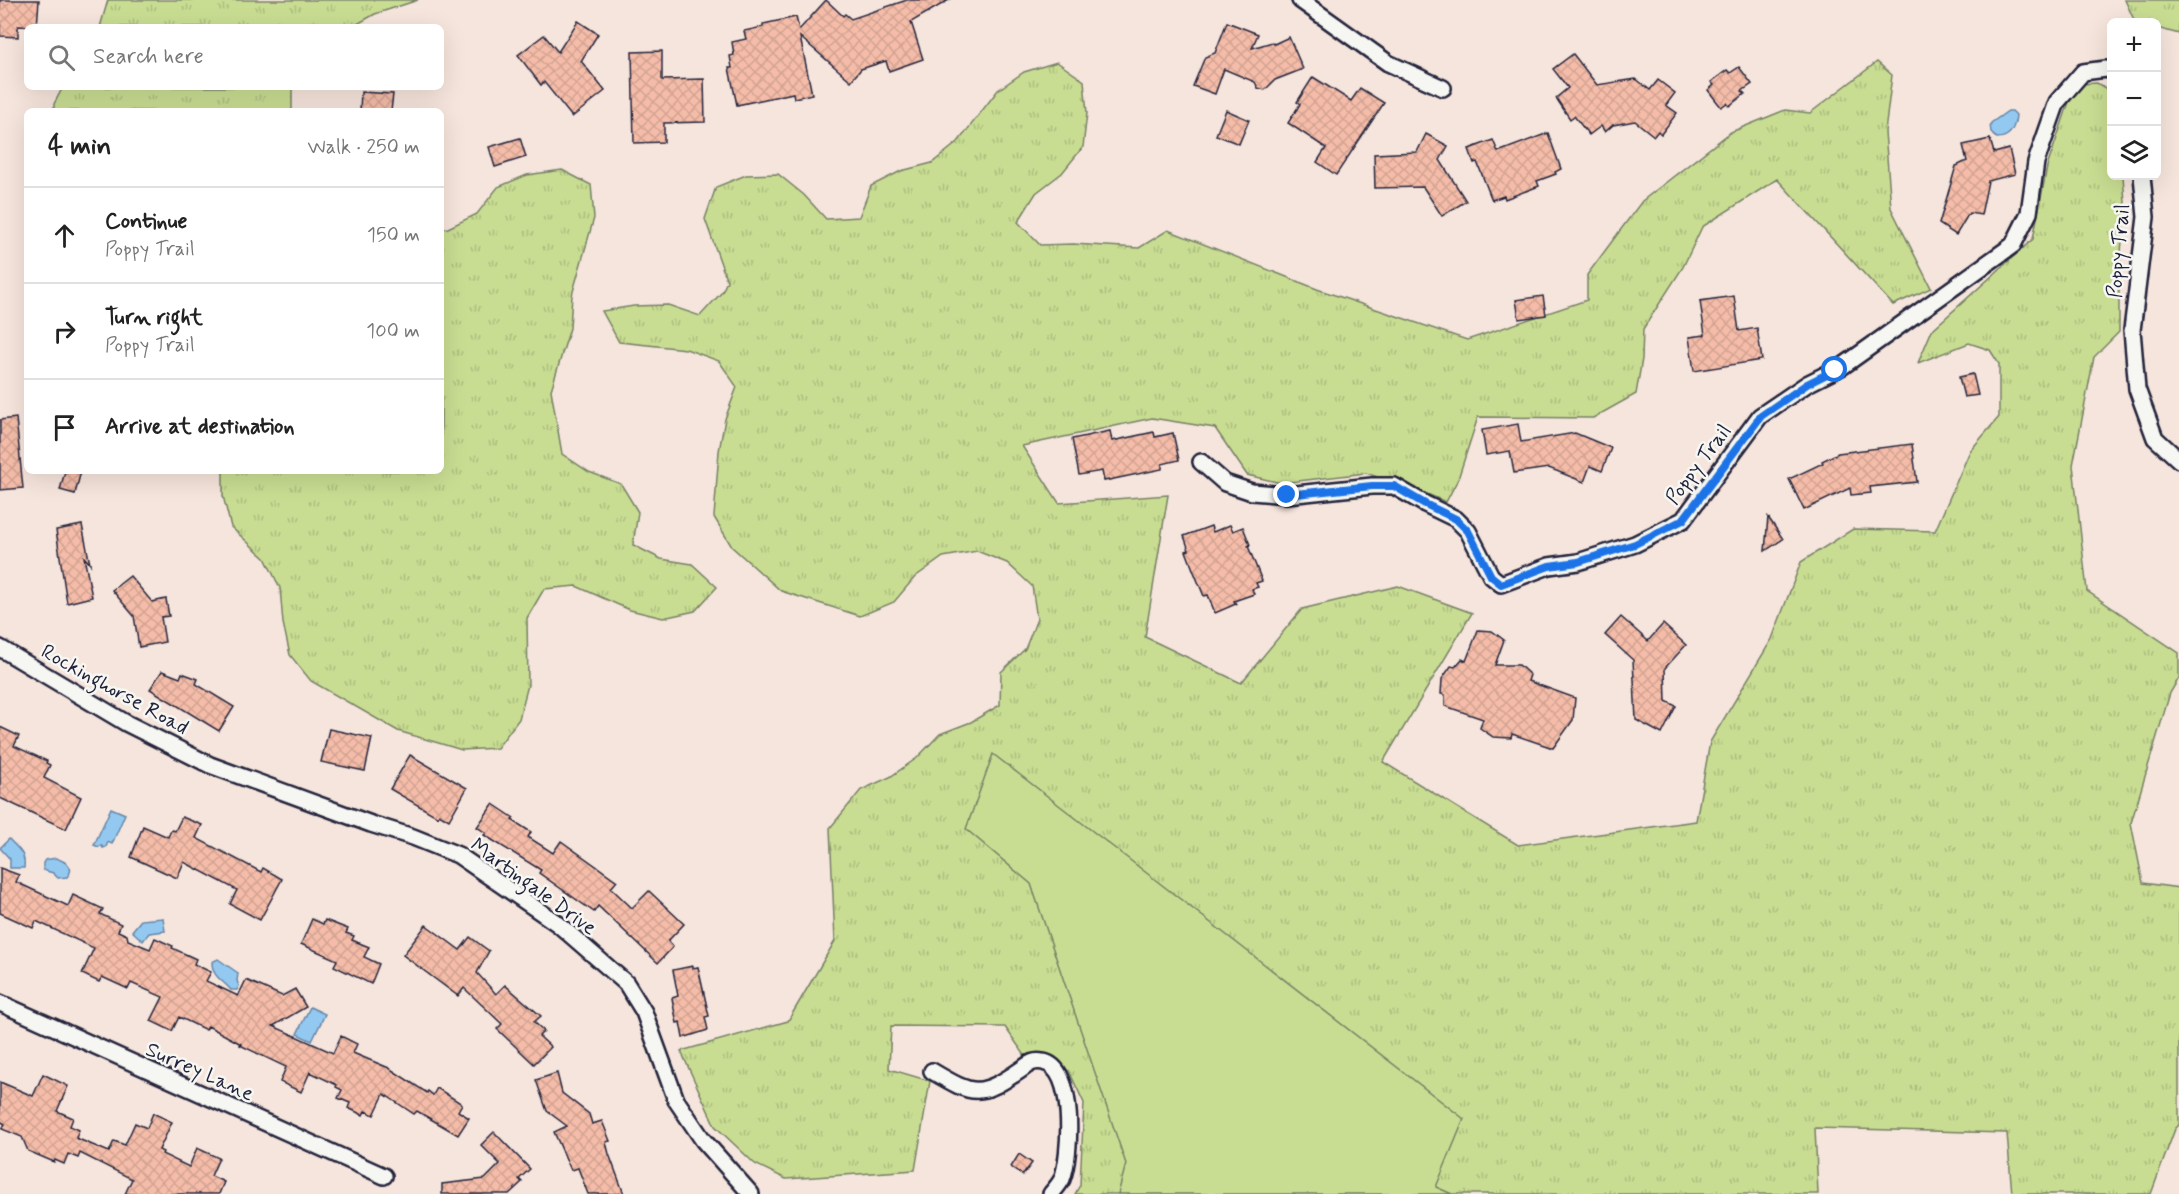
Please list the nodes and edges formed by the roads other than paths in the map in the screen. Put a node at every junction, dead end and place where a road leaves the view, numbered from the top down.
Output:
1 (1300, 0) edge
2 (2107, 69) edge
3 (1443, 88) dead end
4 (2142, 180) edge
5 (2179, 460) edge
6 (1200, 462) dead end
7 (0, 648) edge
8 (210, 765) joint
9 (0, 1004) edge
10 (932, 1071) dead end
11 (384, 1176) dead end
12 (751, 1194) edge
13 (1051, 1194) edge

1 - 3 street
2 - 6 street, Poppy Trail
4 - 5 street, Poppy Trail
7 - 8 street, Rockinghorse Road
8 - 12 street, Martingale Drive
9 - 11 street, Surrey Lane
10 - 13 street

